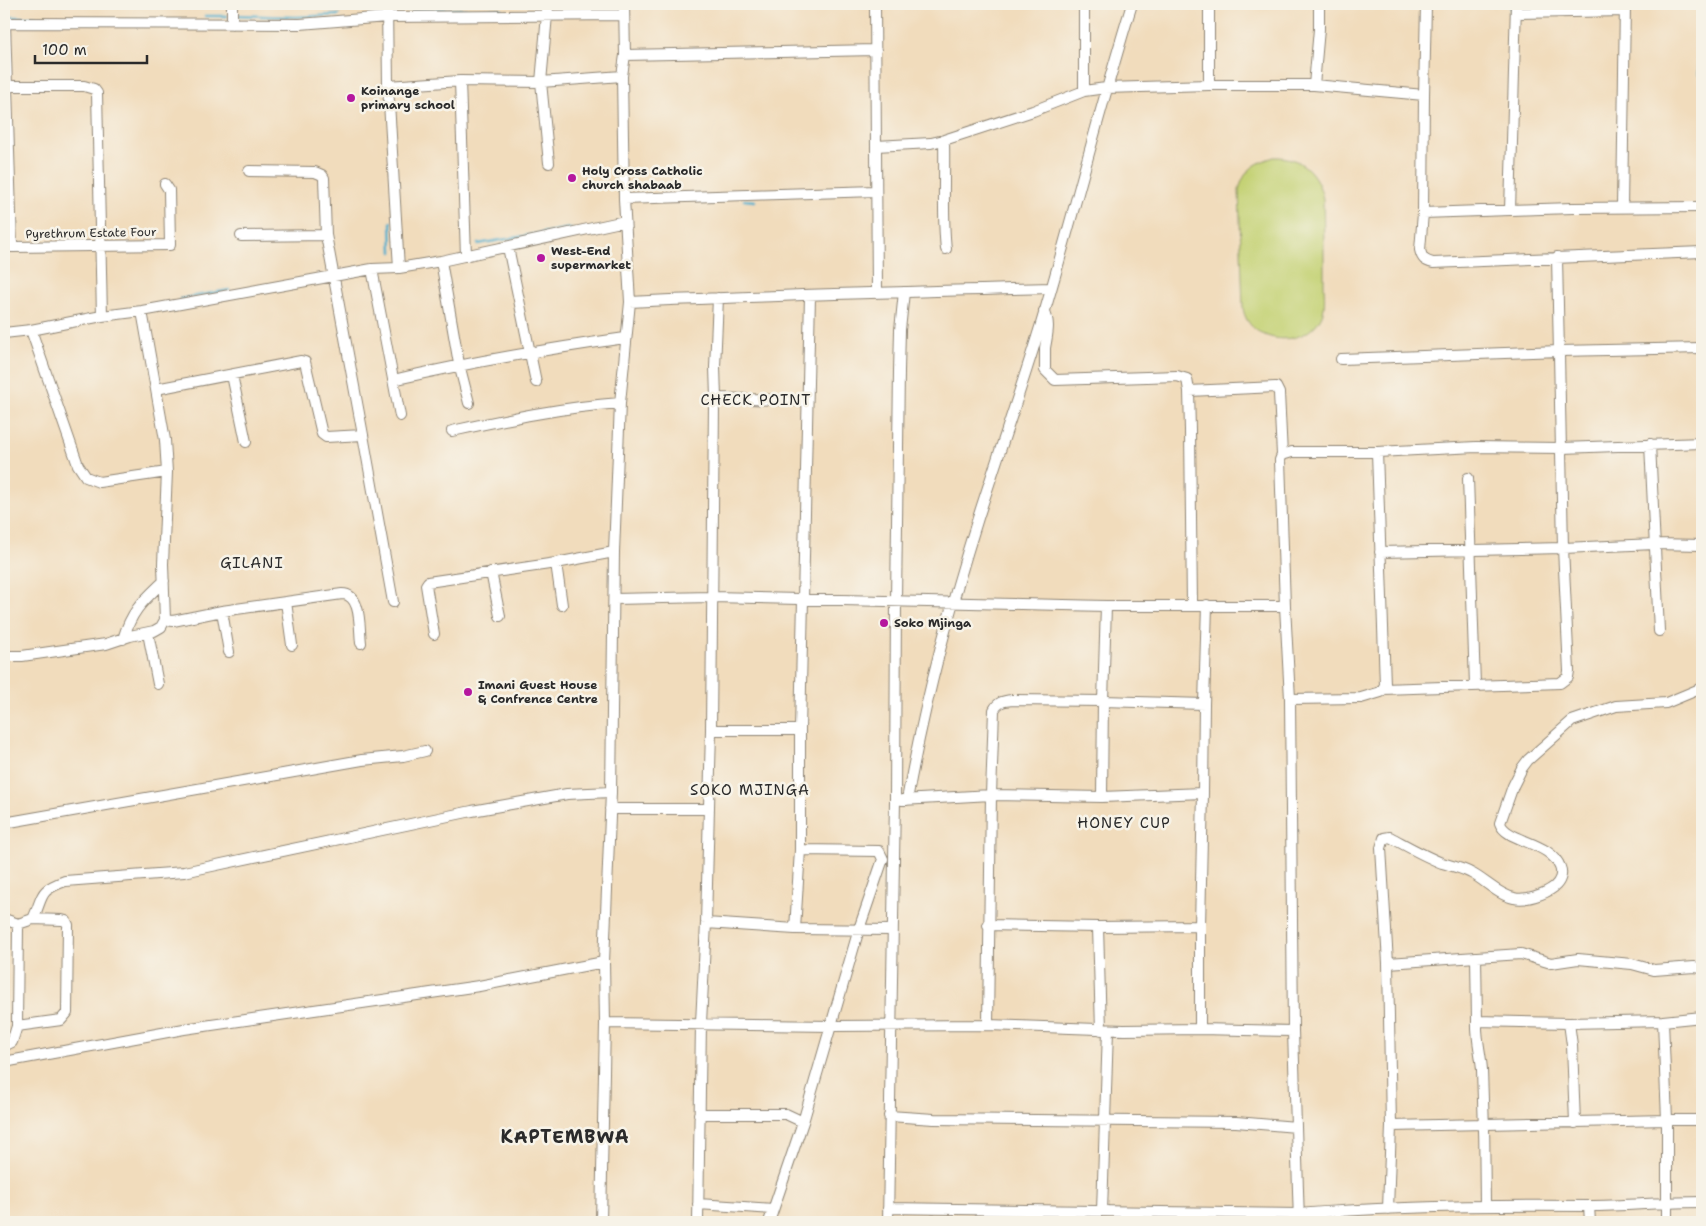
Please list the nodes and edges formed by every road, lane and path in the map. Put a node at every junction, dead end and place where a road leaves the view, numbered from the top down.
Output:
1 (232, 4) edge
2 (387, 4) edge
3 (548, 4) edge
4 (624, 4) edge
5 (875, 4) edge
6 (1084, 4) edge
7 (1132, 4) edge
8 (1209, 4) edge
9 (1318, 4) edge
10 (1426, 4) edge
11 (1516, 8) edge
12 (1625, 8) edge
13 (548, 15) junction
14 (624, 15) junction
15 (387, 18) junction
16 (4, 23) edge
17 (232, 24) junction
18 (876, 50) junction
19 (624, 55) junction
20 (622, 76) junction
21 (460, 81) junction
22 (541, 82) junction
23 (1209, 85) junction
24 (5, 86) edge
25 (388, 86) junction
26 (1314, 86) junction
27 (1106, 88) junction
28 (1084, 91) junction
29 (1424, 95) junction
30 (944, 140) junction
31 (876, 146) junction
32 (549, 163) dead end
33 (249, 171) dead end
34 (166, 184) dead end
35 (876, 191) junction
36 (624, 199) junction
37 (1702, 207) edge
38 (1622, 208) junction
39 (1510, 210) junction
40 (1423, 213) junction
41 (625, 221) junction
42 (326, 235) junction
43 (241, 236) dead end
44 (101, 245) junction
45 (8, 246) edge
46 (508, 247) junction
47 (946, 249) dead end
48 (1702, 252) edge
49 (466, 256) junction
50 (1557, 257) junction
51 (441, 261) junction
52 (399, 268) junction
53 (372, 269) junction
54 (333, 277) junction
55 (1050, 288) junction
56 (904, 292) junction
57 (877, 293) junction
58 (810, 296) junction
59 (718, 298) junction
60 (630, 302) junction
61 (142, 311) junction
62 (1044, 311) junction
63 (102, 316) junction
64 (31, 330) junction
65 (4, 332) edge
66 (625, 338) junction
67 (1702, 348) edge
68 (1560, 351) junction
69 (530, 352) junction
70 (1341, 359) dead end
71 (459, 364) junction
72 (232, 375) junction
73 (393, 380) junction
74 (536, 382) dead end
75 (156, 389) junction
76 (1190, 391) junction
77 (716, 398) junction
78 (806, 402) junction
79 (469, 403) dead end
80 (620, 403) junction
81 (400, 416) dead end
82 (452, 431) dead end
83 (363, 435) junction
84 (246, 442) dead end
85 (1702, 443) edge
86 (1650, 444) junction
87 (1562, 448) junction
88 (1377, 452) junction
89 (1282, 455) junction
90 (167, 472) junction
91 (1468, 478) dead end
92 (1655, 544) junction
93 (1702, 545) edge
94 (1563, 548) junction
95 (1471, 551) junction
96 (614, 552) junction
97 (1380, 552) junction
98 (556, 563) junction
99 (491, 572) junction
100 (164, 581) junction
101 (711, 597) junction
102 (614, 599) junction
103 (804, 599) junction
104 (896, 600) junction
105 (286, 602) junction
106 (393, 602) dead end
107 (954, 602) junction
108 (562, 605) dead end
109 (1192, 605) junction
110 (1206, 605) junction
111 (1106, 606) junction
112 (1284, 606) junction
113 (222, 611) junction
114 (500, 616) dead end
115 (165, 620) junction
116 (1659, 631) dead end
117 (148, 633) junction
118 (434, 634) dead end
119 (123, 639) junction
120 (361, 643) dead end
121 (292, 645) dead end
122 (229, 652) dead end
123 (4, 656) edge
124 (158, 684) dead end
125 (1475, 686) junction
126 (1702, 688) edge
127 (1383, 689) junction
128 (1290, 699) junction
129 (1103, 701) junction
130 (1204, 704) junction
131 (711, 730) junction
132 (800, 730) junction
133 (425, 751) dead end
134 (611, 792) junction
135 (1203, 793) junction
136 (991, 795) junction
137 (1102, 797) junction
138 (895, 800) junction
139 (907, 800) junction
140 (610, 809) junction
141 (709, 809) junction
142 (4, 823) edge
143 (800, 850) junction
144 (4, 919) edge
145 (33, 919) junction
146 (706, 923) junction
147 (18, 924) junction
148 (988, 925) junction
149 (1200, 926) junction
150 (1098, 927) junction
151 (795, 929) junction
152 (859, 929) junction
153 (892, 930) junction
154 (1476, 957) junction
155 (604, 962) junction
156 (1388, 963) junction
157 (1702, 968) edge
158 (1702, 1017) edge
159 (1477, 1021) junction
160 (1663, 1021) junction
161 (605, 1023) junction
162 (701, 1023) junction
163 (1569, 1023) junction
164 (988, 1025) junction
165 (17, 1026) junction
166 (832, 1026) junction
167 (890, 1026) junction
168 (1200, 1029) junction
169 (1104, 1030) junction
170 (1294, 1032) junction
171 (4, 1046) edge
172 (4, 1062) edge
173 (699, 1114) junction
174 (889, 1116) junction
175 (1105, 1120) junction
176 (1667, 1120) junction
177 (1702, 1120) edge
178 (803, 1122) junction
179 (1484, 1123) junction
180 (1575, 1123) junction
181 (1391, 1126) junction
182 (1296, 1127) junction
183 (1666, 1202) junction
184 (1702, 1202) edge
185 (698, 1204) junction
186 (1485, 1205) junction
187 (1590, 1206) junction
188 (888, 1208) junction
189 (773, 1209) junction
190 (1388, 1209) junction
191 (987, 1210) junction
192 (1102, 1211) junction
193 (1212, 1218) edge
194 (1299, 1218) edge
195 (601, 1222) edge
196 (698, 1222) edge
197 (769, 1222) edge
198 (888, 1222) edge
199 (986, 1222) edge
200 (1590, 1222) edge
201 (1667, 1222) edge

1 - 17 street
2 - 15 street
3 - 13 street
4 - 14 street
5 - 18 street
6 - 28 street
7 - 27 street
8 - 23 street
9 - 26 street
10 - 29 street
11 - 12 street
11 - 39 street
12 - 38 street
13 - 14 street
13 - 15 street
13 - 22 street
14 - 19 street
15 - 17 street
15 - 25 street
16 - 17 street
16 - 24 street, Pyrethrum Estate Four
18 - 19 street
18 - 31 street
19 - 20 street
20 - 22 street
20 - 36 street
21 - 22 street
21 - 25 street
21 - 49 street
22 - 32 street
23 - 26 street
23 - 27 street
24 - 44 street
24 - 45 street, Pyrethrum Estate Four
25 - 52 street
26 - 29 street
27 - 28 street
27 - 55 street
28 - 30 street
29 - 40 street
30 - 31 street
30 - 47 street
31 - 35 street
33 - 42 street
34 - 44 street, Pyrethrum Estate Four
35 - 36 street
35 - 57 street
36 - 41 street
37 - 38 street
38 - 39 street
39 - 40 street
40 - 50 street
41 - 46 street
41 - 60 street
42 - 43 street
42 - 54 street
44 - 45 street, Pyrethrum Estate Four
44 - 63 street
46 - 49 street
46 - 69 street
48 - 50 street
49 - 51 street
50 - 68 street
51 - 52 street
51 - 71 street
52 - 53 street
53 - 54 street
53 - 73 street
54 - 61 street
54 - 83 street
55 - 56 street
55 - 62 street
56 - 57 street
56 - 104 street
57 - 58 street
58 - 59 street
58 - 78 street
59 - 60 street
59 - 77 street
60 - 66 street
61 - 63 street
61 - 75 street
62 - 76 street
62 - 107 street
63 - 64 street
64 - 65 street
64 - 90 street
66 - 69 street
66 - 80 street
67 - 68 street
68 - 70 street
68 - 87 street
69 - 71 street
69 - 74 street
71 - 73 street
71 - 79 street
72 - 75 street
72 - 83 street
72 - 84 street
73 - 81 street
75 - 90 street
76 - 89 street
76 - 109 street
77 - 78 street
77 - 101 street
78 - 103 street
80 - 82 street
80 - 96 street
83 - 106 street
85 - 86 street
86 - 87 street
86 - 92 street
87 - 88 street
87 - 94 street
88 - 89 street
88 - 97 street
89 - 112 street
90 - 100 street
91 - 95 street
92 - 93 street
92 - 94 street
92 - 116 street
94 - 95 street
94 - 125 street
95 - 97 street
95 - 125 street
96 - 98 street
96 - 102 street
97 - 127 street
98 - 99 street
98 - 108 street
99 - 114 street
99 - 118 street
100 - 115 street
100 - 119 street
101 - 102 street
101 - 103 street
101 - 131 street
102 - 134 street
103 - 104 street
103 - 132 street
104 - 107 street
104 - 138 street
105 - 113 street
105 - 120 street
105 - 121 street
107 - 111 street
107 - 139 street
109 - 110 street
109 - 111 street
110 - 112 street
110 - 130 street
111 - 129 street
112 - 128 street
113 - 115 street
113 - 122 street
115 - 117 street
117 - 119 street
117 - 124 street
119 - 123 street
125 - 127 street
126 - 156 street
127 - 128 street
128 - 170 street
129 - 130 street
129 - 136 street
129 - 137 street
130 - 135 street
131 - 132 street
131 - 141 street
132 - 143 street
133 - 142 street
134 - 140 street
134 - 145 street
135 - 137 street
135 - 149 street
136 - 137 street
136 - 139 street
136 - 148 street
138 - 139 street
138 - 153 street
140 - 141 street
140 - 155 street
141 - 146 street
143 - 151 street
143 - 152 street
144 - 147 street
145 - 147 street
145 - 165 street
146 - 151 street
146 - 162 street
147 - 165 street
148 - 150 street
148 - 164 street
149 - 150 street
149 - 168 street
150 - 169 street
151 - 152 street
152 - 153 street
152 - 166 street
153 - 167 street
154 - 156 street
154 - 157 street
154 - 159 street
155 - 161 street
155 - 172 street
156 - 181 street
158 - 160 street
159 - 163 street
159 - 179 street
160 - 163 street
160 - 176 street
161 - 162 street
161 - 195 street
162 - 166 street
162 - 173 street
163 - 180 street
164 - 167 street
164 - 169 street
165 - 171 street
166 - 167 street
166 - 178 street
167 - 174 street
168 - 169 street
168 - 170 street
169 - 175 street
170 - 182 street
173 - 178 street
173 - 185 street
174 - 175 street
174 - 188 street
175 - 182 street
175 - 192 street
176 - 177 street
176 - 180 street
176 - 183 street
178 - 189 street
179 - 180 street
179 - 181 street
179 - 186 street
181 - 190 street
182 - 194 street
183 - 184 street
183 - 187 street
183 - 201 street
185 - 189 street
185 - 196 street
186 - 187 street
186 - 190 street
187 - 200 street
188 - 191 street
188 - 198 street
189 - 197 street
190 - 194 street
191 - 192 street
191 - 199 street
192 - 193 street
193 - 194 street

